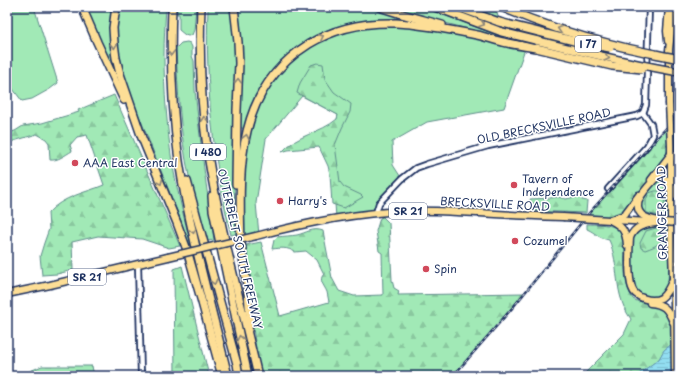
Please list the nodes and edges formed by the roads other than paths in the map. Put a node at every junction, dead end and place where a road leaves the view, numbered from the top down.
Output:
1 (82, 7) edge
2 (116, 7) edge
3 (172, 7) edge
4 (200, 7) edge
5 (234, 7) edge
6 (379, 7) edge
7 (435, 7) edge
8 (457, 7) edge
9 (501, 7) edge
10 (649, 7) edge
11 (668, 7) edge
12 (674, 7) edge
13 (478, 35) junction
14 (669, 50) junction
15 (679, 60) edge
16 (679, 73) edge
17 (172, 100) junction
18 (643, 113) junction
19 (142, 138) junction
20 (671, 153) junction
21 (679, 160) edge
22 (212, 174) junction
23 (679, 182) edge
24 (608, 190) dead end
25 (671, 203) junction
26 (376, 213) junction
27 (610, 220) junction
28 (662, 222) junction
29 (679, 223) edge
30 (241, 246) junction
31 (138, 264) junction
32 (673, 278) junction
33 (679, 293) edge
34 (7, 294) edge
35 (679, 312) edge
36 (674, 325) junction
37 (248, 334) junction
38 (141, 376) edge
39 (222, 376) edge
40 (228, 376) edge
41 (239, 376) edge
42 (248, 376) edge
43 (258, 376) edge
44 (675, 376) edge

1 - 19 highway
2 -> 19 highway
3 -> 17 highway, I 480
22 -> 4 highway, OUTERBELT SOUTH FREEWAY / I 480
30 -> 5 highway
6 - 13 highway
7 -> 16 highway, I 77, bridge
8 - 15 highway, I 77, bridge
15 -> 9 highway, bridge
10 - 18 street
11 - 14 main road, GRANGER ROAD
12 - 14 main road, GRANGER ROAD
13 - 16 highway, bridge
30 -> 13 highway
14 - 20 main road, GRANGER ROAD, bridge
17 -> 40 highway, I 480
17 -> 41 highway
18 - 24 street
18 - 26 street, OLD BRECKSVILLE ROAD
19 -> 39 highway
20 - 21 main road
20 - 25 main road, GRANGER ROAD
20 - 27 main road
22 - 37 highway, OUTERBELT SOUTH FREEWAY / I 480
42 -> 22 highway
23 - 25 main road
25 - 28 main road
25 - 32 main road, GRANGER ROAD
26 - 27 main road, BRECKSVILLE ROAD / SR 21, bridge
26 - 31 main road, BRECKSVILLE ROAD / SR 21, bridge
27 - 28 main road, BRECKSVILLE ROAD / SR 21
27 - 36 main road
28 - 29 main road, BRECKSVILLE ROAD / SR 21, bridge
28 - 32 main road
30 - 37 highway
31 - 34 main road, BRECKSVILLE ROAD / SR 21
31 - 38 street
32 - 33 main road
32 - 36 main road, GRANGER ROAD
35 - 36 main road
36 - 44 main road, GRANGER ROAD
37 - 43 highway, OUTERBELT SOUTH FREEWAY / I 480

